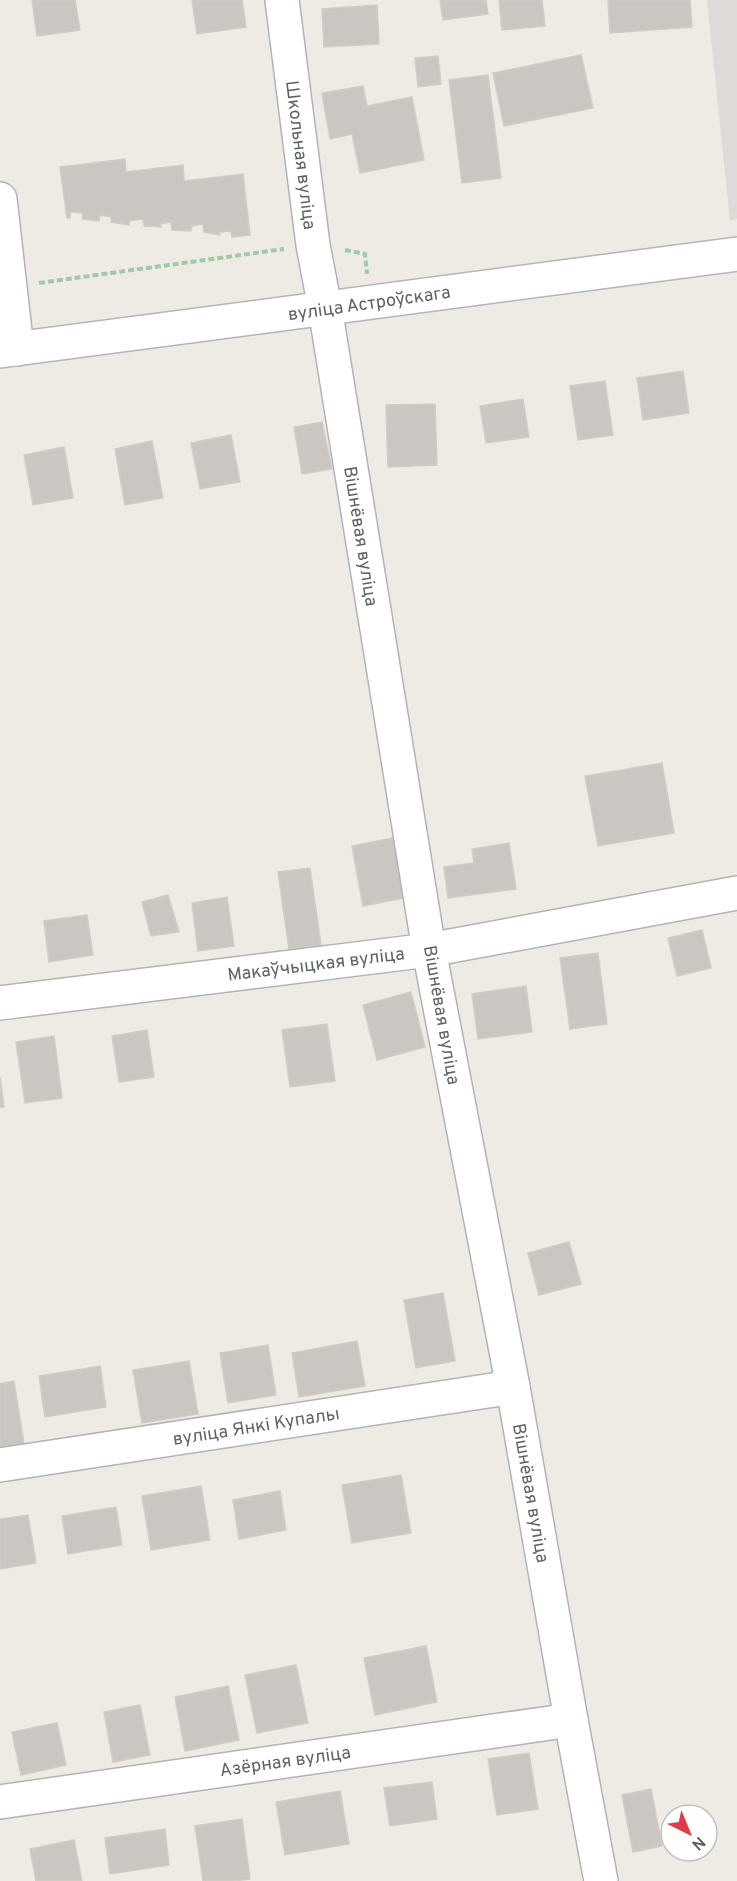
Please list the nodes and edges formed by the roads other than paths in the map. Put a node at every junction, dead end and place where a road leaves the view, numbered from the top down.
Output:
1 (282, 0) edge
2 (0, 200) edge
3 (737, 254) edge
4 (325, 308) junction
5 (9, 350) edge
6 (737, 893) edge
7 (429, 950) junction
8 (0, 1003) edge
9 (513, 1387) junction
10 (0, 1465) edge
11 (570, 1720) junction
12 (0, 1802) edge
13 (601, 1881) edge

1 - 4 street, Школьная вуліца
2 - 5 street
3 - 4 street, вуліца Астроўскага
4 - 5 street, вуліца Астроўскага
4 - 7 street, Вішнёвая вуліца
6 - 7 street, Макаўчыцкая вуліца
7 - 8 street, Макаўчыцкая вуліца
7 - 9 street, Вішнёвая вуліца
9 - 10 street, вуліца Янкі Купалы
9 - 11 street, Вішнёвая вуліца
11 - 12 street, Азёрная вуліца
11 - 13 street, Вішнёвая вуліца

